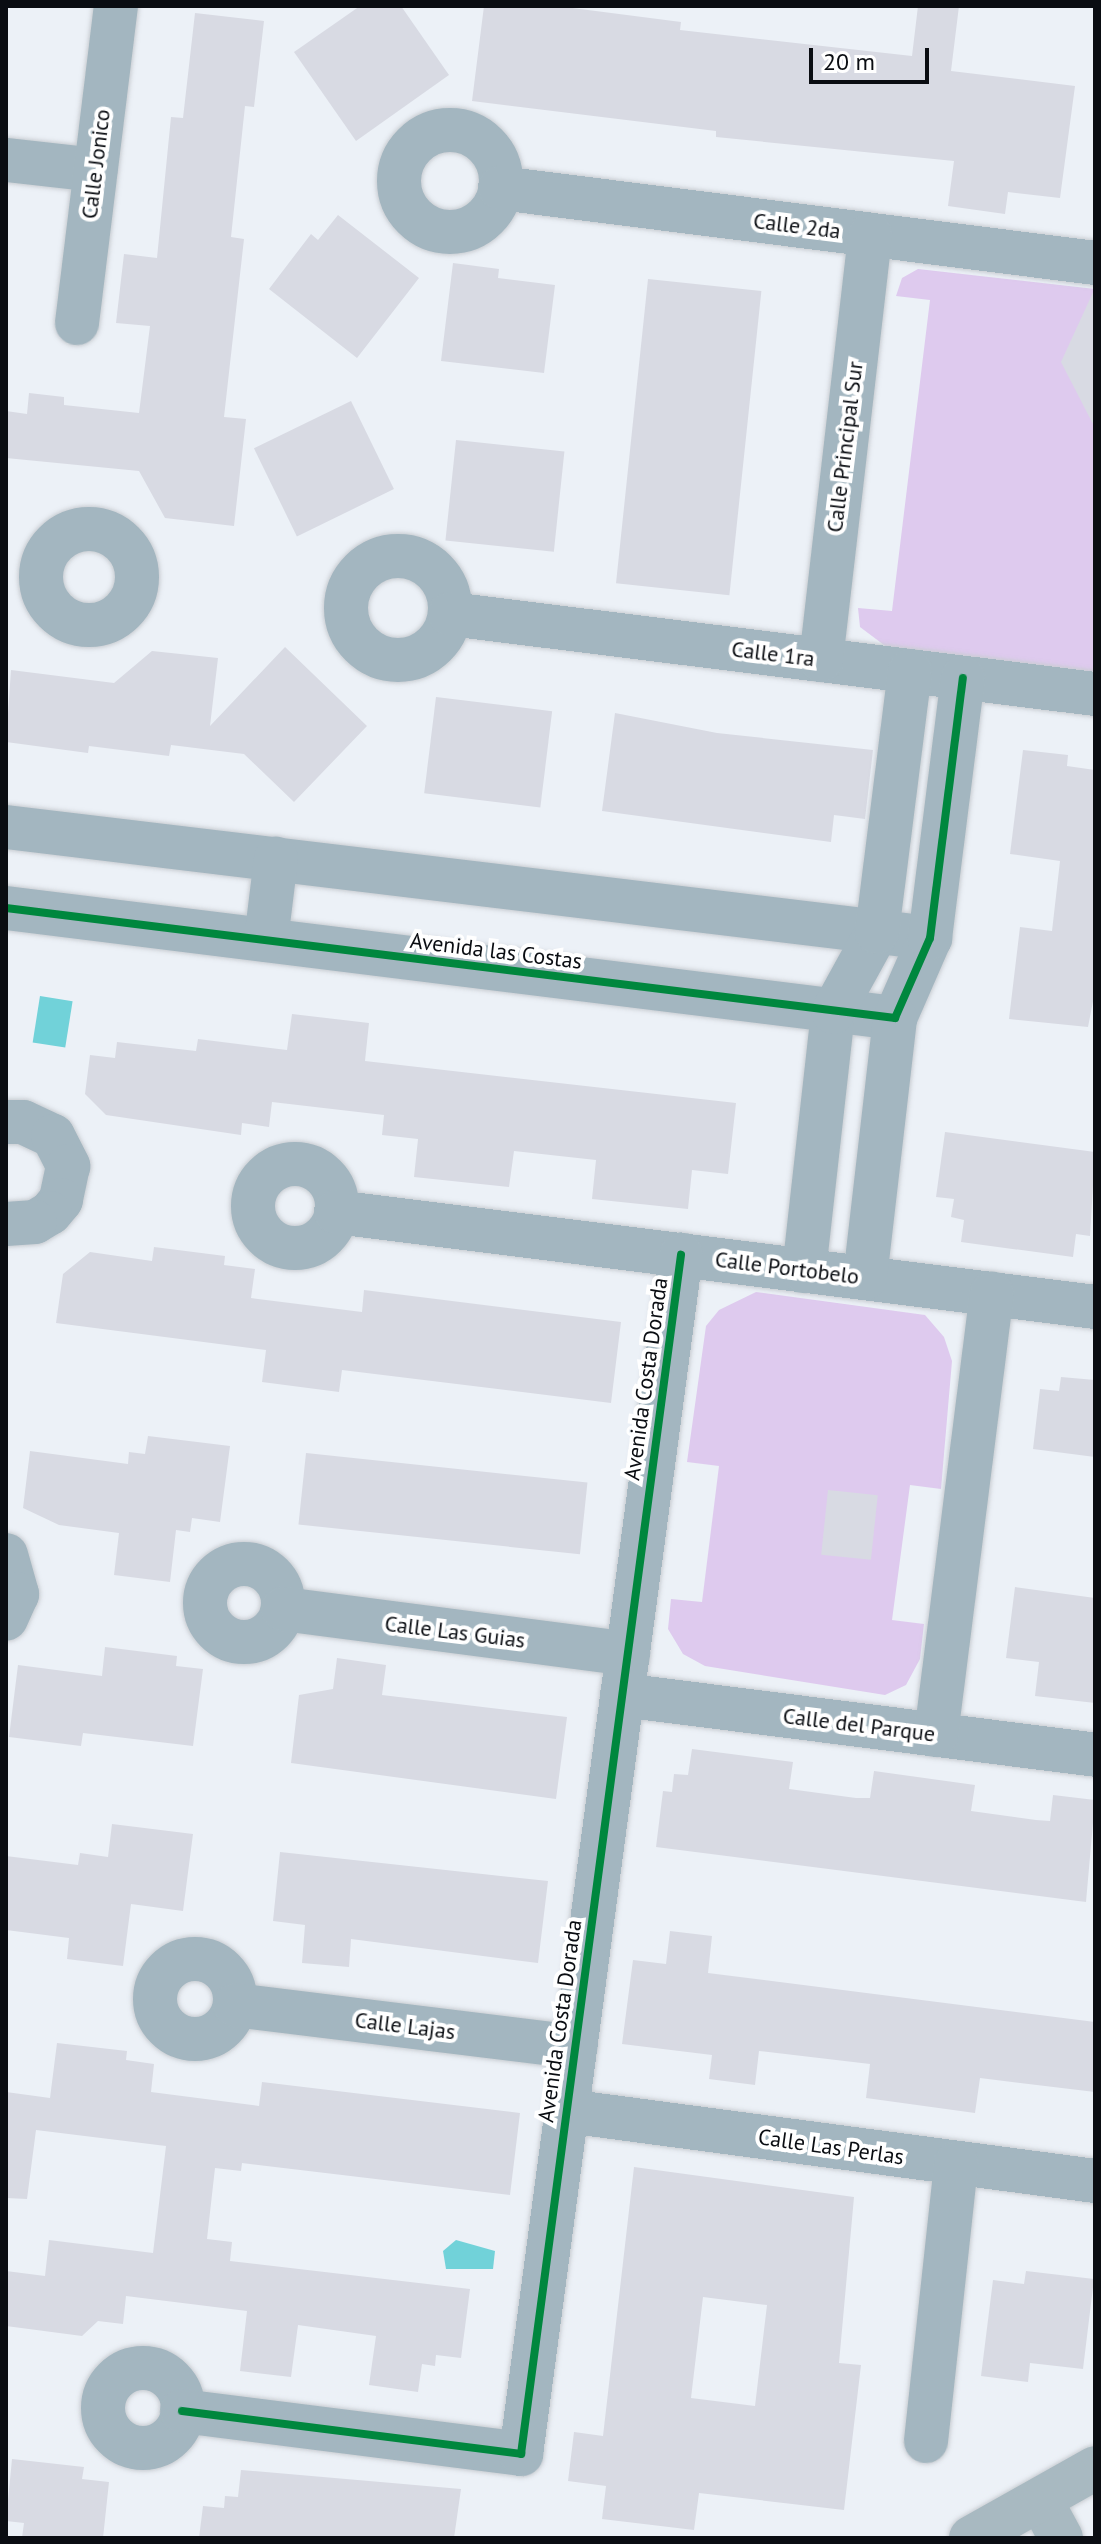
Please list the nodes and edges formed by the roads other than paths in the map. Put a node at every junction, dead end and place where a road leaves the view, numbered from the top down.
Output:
1 (116, 6) edge
2 (6, 160) edge
3 (95, 170) junction
4 (500, 188) dead end
5 (870, 235) junction
6 (1095, 263) edge
7 (77, 323) dead end
8 (450, 614) dead end
9 (821, 660) junction
10 (910, 671) junction
11 (963, 678) junction
12 (1095, 694) edge
13 (6, 827) edge
14 (276, 859) junction
15 (6, 908) edge
16 (877, 932) junction
17 (930, 938) junction
18 (266, 940) junction
19 (833, 1012) junction
20 (895, 1018) junction
21 (6, 1122) edge
22 (336, 1212) dead end
23 (6, 1224) edge
24 (681, 1255) junction
25 (804, 1271) junction
26 (865, 1278) junction
27 (992, 1294) junction
28 (1095, 1307) edge
29 (6, 1555) edge
30 (283, 1609) dead end
31 (6, 1619) edge
32 (625, 1675) junction
33 (936, 1735) junction
34 (1095, 1755) edge
35 (235, 2005) dead end
36 (575, 2047) junction
37 (567, 2111) junction
38 (956, 2164) junction
39 (1095, 2181) edge
40 (182, 2411) dead end
41 (926, 2441) dead end
42 (1095, 2468) edge
43 (1051, 2520) edge
44 (971, 2538) edge

1 - 3 street, Calle Jonico
2 - 3 street
3 - 7 street, Calle Jonico
4 - 5 street, Calle 2da
5 - 6 street, Calle 2da
5 - 9 street, Calle Principal Sur
8 - 9 street, Calle 1ra
9 - 10 street, Calle 1ra
10 - 11 street, Calle 1ra
10 - 16 street
11 - 12 street, Calle 1ra
11 - 17 street
13 - 14 street
14 - 16 street
14 - 18 street
15 - 18 street, Avenida las Costas
16 - 17 street
16 - 19 street
17 - 20 street
18 - 19 street, Avenida las Costas
19 - 20 street, Avenida las Costas
19 - 25 street
20 - 26 street
21 - 23 street
22 - 24 street, Calle Portobelo
24 - 25 street, Calle Portobelo
24 - 32 street, Avenida Costa Dorada
25 - 26 street, Calle Portobelo
26 - 27 street, Calle Portobelo
27 - 28 street, Calle Portobelo
27 - 33 street
29 - 31 street
30 - 32 street, Calle Las Guias
32 - 33 street, Calle del Parque
32 - 36 street, Avenida Costa Dorada
33 - 34 street, Calle del Parque
35 - 36 street, Calle Lajas
36 - 37 street, Avenida Costa Dorada
37 - 38 street, Calle Las Perlas
37 - 40 street, Avenida Costa Dorada
38 - 39 street, Calle Las Perlas
38 - 41 street
42 - 43 main road
43 - 44 main road

